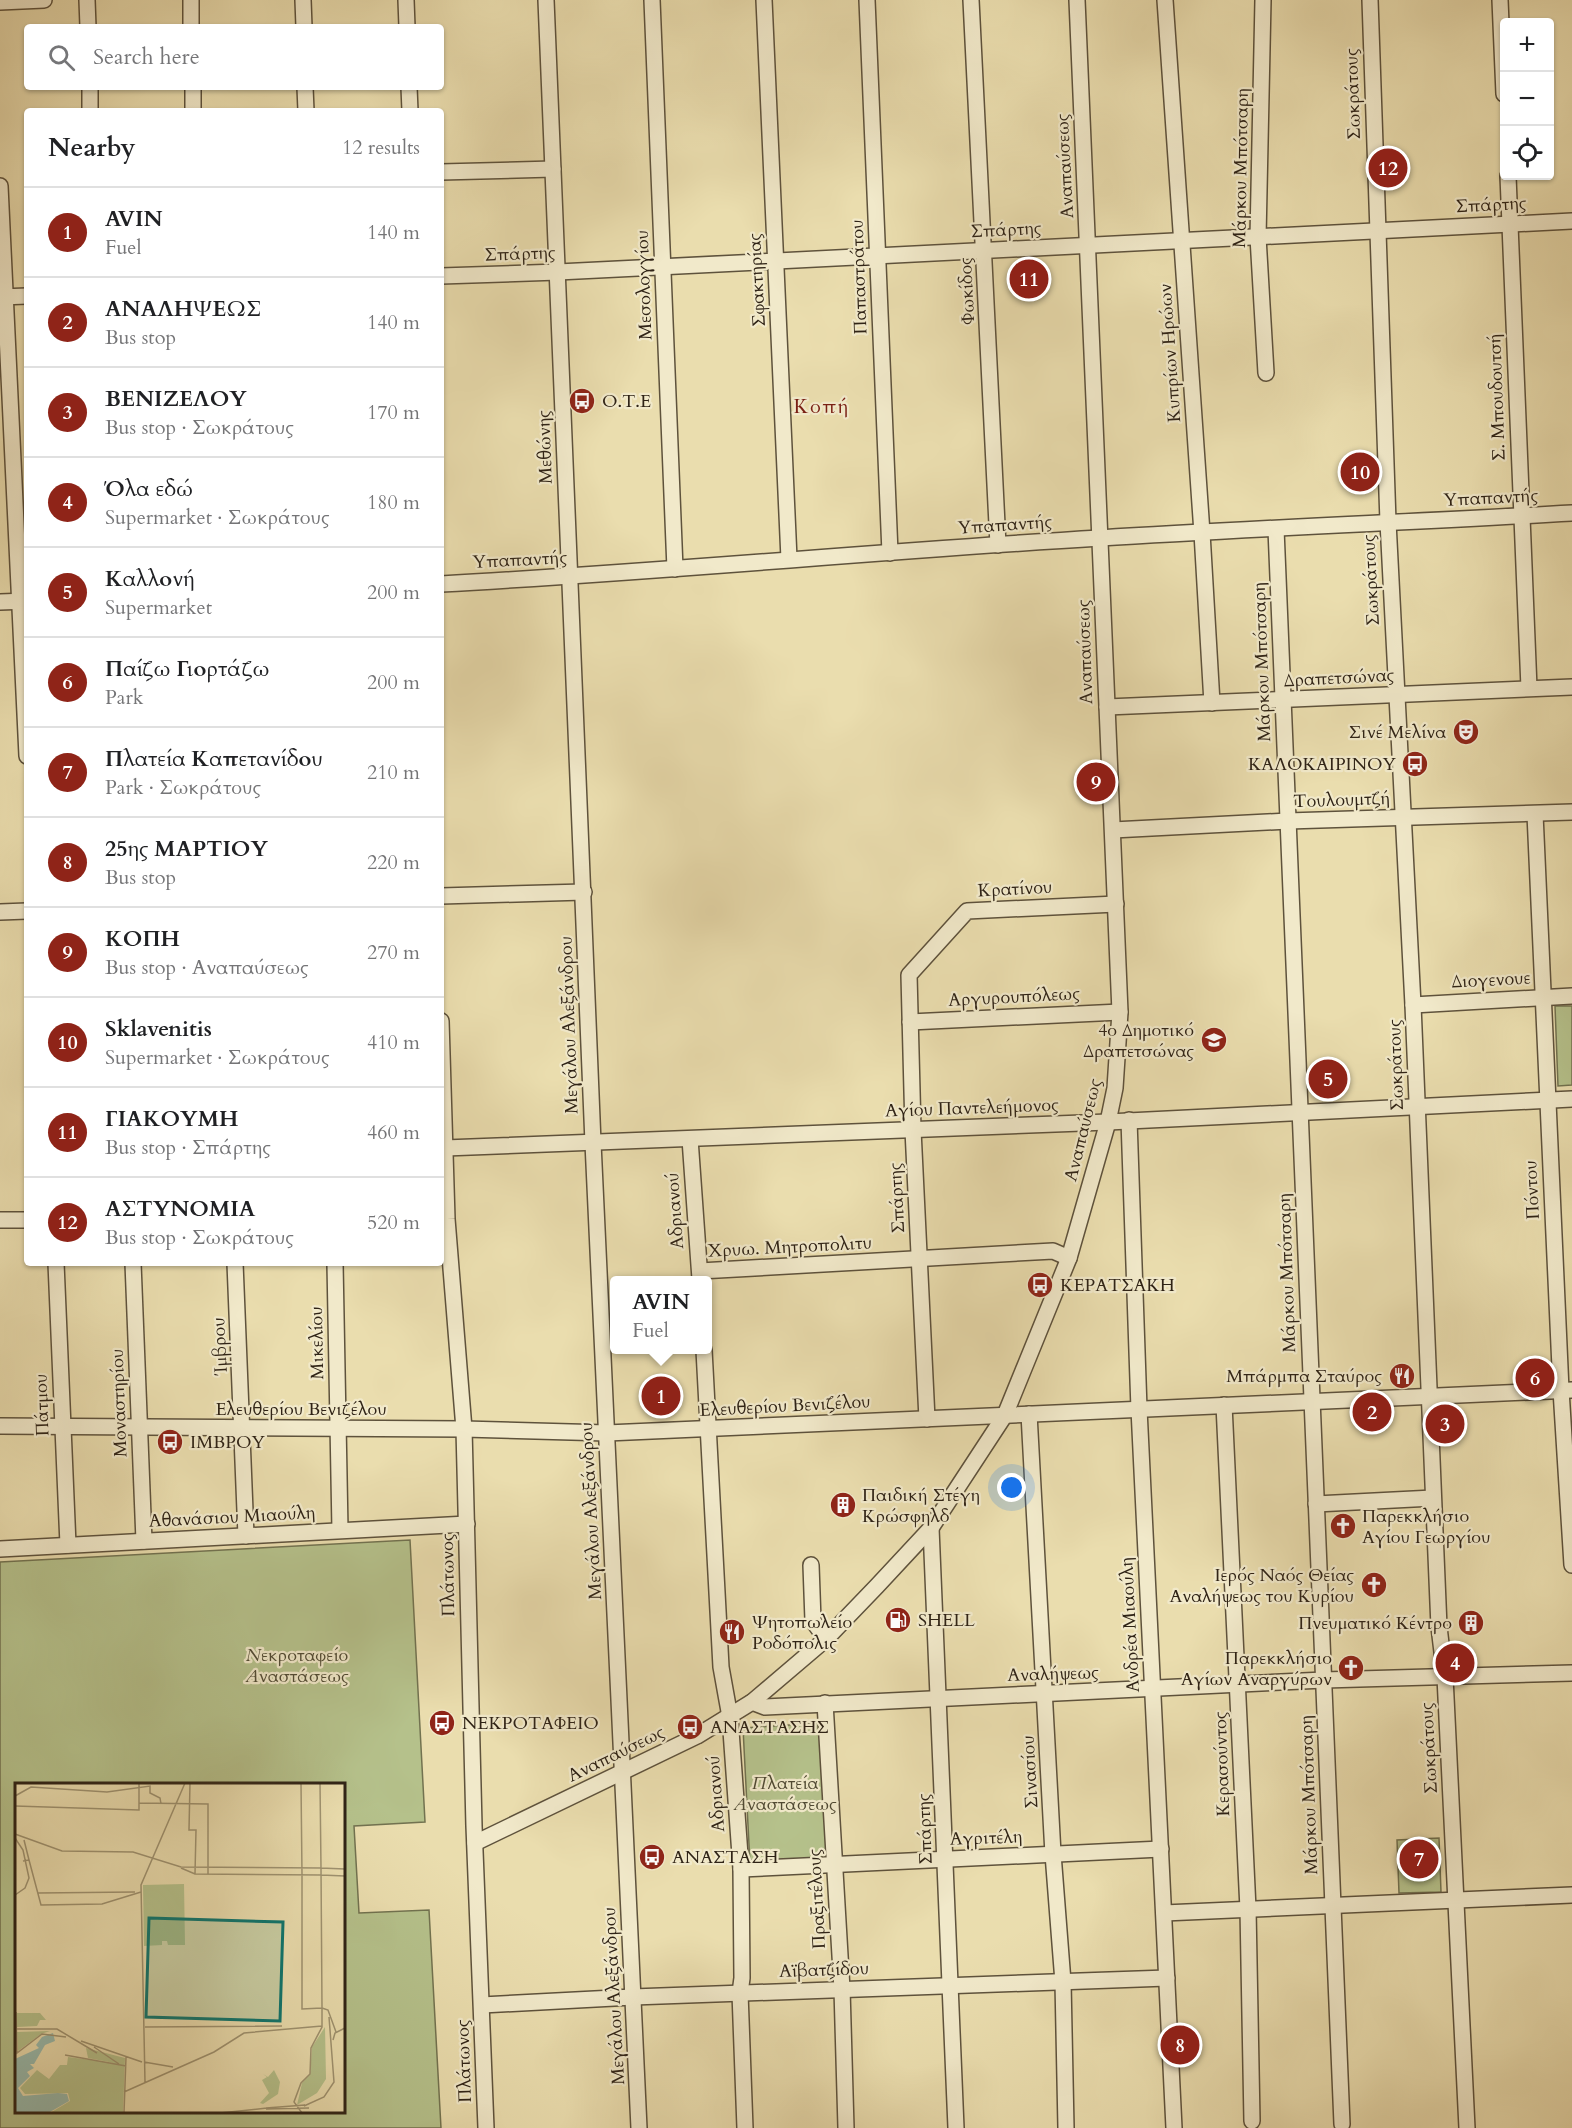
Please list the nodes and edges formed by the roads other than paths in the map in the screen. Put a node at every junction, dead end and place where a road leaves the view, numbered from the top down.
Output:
1 (44, 0) edge
2 (87, 0) edge
3 (191, 0) edge
4 (303, 0) edge
5 (406, 0) edge
6 (546, 0) edge
7 (652, 0) edge
8 (764, 0) edge
9 (867, 0) edge
10 (971, 0) edge
11 (1077, 0) edge
12 (1165, 0) edge
13 (1263, 0) edge
14 (1370, 0) edge
15 (1500, 0) edge
16 (0, 2) edge
17 (88, 24) edge
18 (191, 24) edge
19 (304, 24) edge
20 (407, 24) edge
21 (1503, 72) edge
22 (90, 90) edge
23 (193, 90) edge
24 (305, 90) edge
25 (409, 90) edge
26 (90, 108) edge
27 (194, 108) edge
28 (306, 108) edge
29 (410, 108) edge
30 (553, 169) junction
31 (444, 172) edge
32 (1508, 180) edge
33 (0, 186) edge
34 (1572, 221) edge
35 (1510, 224) junction
36 (1377, 231) junction
37 (1258, 237) junction
38 (1182, 240) junction
39 (1088, 245) junction
40 (984, 250) junction
41 (878, 256) junction
42 (776, 261) junction
43 (663, 267) junction
44 (558, 272) junction
45 (444, 276) edge
46 (24, 296) edge
47 (2, 297) edge
48 (1266, 373) dead end
49 (1572, 513) edge
50 (1522, 516) junction
51 (1388, 522) junction
52 (1276, 528) junction
53 (1202, 533) junction
54 (1100, 538) junction
55 (998, 545) junction
56 (890, 553) junction
57 (789, 559) junction
58 (675, 569) junction
59 (570, 577) junction
60 (444, 584) edge
61 (23, 601) edge
62 (0, 602) edge
63 (24, 640) edge
64 (1572, 687) edge
65 (1529, 688) junction
66 (1397, 694) junction
67 (1283, 700) junction
68 (1212, 703) junction
69 (1107, 707) junction
70 (1572, 812) edge
71 (1535, 814) junction
72 (1403, 818) junction
73 (1288, 821) junction
74 (1113, 830) junction
75 (584, 892) junction
76 (444, 896) edge
77 (1116, 904) junction
78 (24, 911) edge
79 (0, 912) edge
80 (909, 975) joint
81 (1572, 996) edge
82 (1543, 997) junction
83 (1413, 1005) junction
84 (1120, 1012) junction
85 (910, 1022) junction
86 (1572, 1099) edge
87 (1547, 1100) junction
88 (1416, 1107) junction
89 (1300, 1112) junction
90 (444, 1116) edge
91 (1129, 1120) junction
92 (1108, 1122) junction
93 (913, 1130) junction
94 (690, 1139) junction
95 (593, 1143) junction
96 (445, 1148) junction
97 (444, 1219) edge
98 (0, 1220) edge
99 (24, 1220) edge
100 (1070, 1258) junction
101 (919, 1259) junction
102 (56, 1266) edge
103 (133, 1266) edge
104 (235, 1266) edge
105 (335, 1266) edge
106 (700, 1276) edge
107 (704, 1354) edge
108 (1566, 1390) edge
109 (1429, 1396) junction
110 (1312, 1401) junction
111 (1224, 1405) junction
112 (1139, 1409) junction
113 (1029, 1414) junction
114 (1005, 1415) junction
115 (927, 1419) junction
116 (0, 1426) edge
117 (63, 1427) junction
118 (139, 1427) junction
119 (243, 1428) junction
120 (339, 1429) junction
121 (464, 1429) junction
122 (708, 1429) junction
123 (607, 1433) junction
124 (1433, 1498) junction
125 (1316, 1504) junction
126 (1570, 1516) edge
127 (466, 1524) junction
128 (931, 1528) junction
129 (340, 1530) junction
130 (246, 1536) junction
131 (144, 1541) junction
132 (68, 1545) junction
133 (0, 1549) edge
134 (811, 1565) dead end
135 (1572, 1565) edge
136 (826, 1639) junction
137 (1572, 1673) edge
138 (1444, 1677) junction
139 (1324, 1680) junction
140 (1239, 1685) junction
141 (1153, 1689) junction
142 (1046, 1694) junction
143 (939, 1698) junction
144 (752, 1702) junction
145 (825, 1703) junction
146 (730, 1717) junction
147 (623, 1772) junction
148 (475, 1843) junction
149 (1161, 1849) junction
150 (1053, 1854) junction
151 (946, 1859) junction
152 (835, 1865) junction
153 (741, 1869) junction
154 (1572, 1895) edge
155 (1456, 1900) junction
156 (1333, 1905) junction
157 (1248, 1909) junction
158 (1164, 1913) junction
159 (1167, 1978) junction
160 (1063, 1982) junction
161 (951, 1986) junction
162 (842, 1989) junction
163 (740, 1993) junction
164 (633, 1997) junction
165 (482, 2005) junction
166 (1252, 2121) dead end
167 (1342, 2124) dead end
168 (486, 2128) edge
169 (639, 2128) edge
170 (745, 2128) edge
171 (846, 2128) edge
172 (956, 2128) edge
173 (1066, 2128) edge
174 (1174, 2128) edge
175 (1467, 2128) edge

1 - 16 street
2 - 17 street
3 - 18 street
4 - 19 street
5 - 20 street
6 - 30 street, Μεθώνης
7 - 43 street, Μεσολογγίου
8 - 42 street, Σφακτηρίας
9 - 41 street, Παπαστράτου
10 - 40 street, Φωκίδος
11 - 39 street, Αναπαύσεως
12 - 38 street, Κυπρίων Ηρώων
13 - 37 street, Μάρκου Μπότσαρη
14 - 36 street, Σωκράτους
15 - 21 street
22 - 26 street
23 - 27 street
24 - 28 street
25 - 29 street
30 - 31 street
30 - 44 street, Μεθώνης
32 - 35 street, Σ. Μπουδουτσή
33 - 47 street
34 - 35 street, Σπάρτης
35 - 36 street, Σπάρτης
35 - 50 street, Σ. Μπουδουτσή
36 - 37 street, Σπάρτης
36 - 51 street, Σωκράτους
37 - 38 street, Σπάρτης
37 - 48 street, Μάρκου Μπότσαρη
38 - 39 street, Σπάρτης
38 - 53 street, Κυπρίων Ηρώων
39 - 40 street, Σπάρτης
39 - 54 street, Αναπαύσεως
40 - 41 street, Σπάρτης
40 - 55 street, Φωκίδος
41 - 42 street, Σπάρτης
41 - 56 street, Παπαστράτου
42 - 43 street, Σπάρτης
42 - 57 street, Σφακτηρίας
43 - 44 street, Σπάρτης
43 - 58 street, Μεσολογγίου
44 - 45 street, Σπάρτης
44 - 59 street, Μεθώνης
46 - 47 street
47 - 61 street
49 - 50 street, Υπαπαντής
50 - 51 street, Υπαπαντής
50 - 65 street, Σ. Μπουδουτσή
51 - 52 street, Υπαπαντής
51 - 66 street, Σωκράτους
52 - 53 street, Υπαπαντής
52 - 67 street, Μάρκου Μπότσαρη
53 - 54 street, Υπαπαντής
53 - 68 street, Κυπρίων Ηρώων
54 - 55 street, Υπαπαντής
54 - 69 street, Αναπαύσεως
55 - 56 street, Υπαπαντής
56 - 57 street, Υπαπαντής
57 - 58 street, Υπαπαντής
58 - 59 street, Υπαπαντής
59 - 60 street, Υπαπαντής
59 - 75 street, Μεθώνης
61 - 62 street
61 - 63 street
64 - 65 street, Δραπετσώνας
65 - 66 street, Δραπετσώνας
66 - 67 street, Δραπετσώνας
66 - 72 street, Σωκράτους
67 - 68 street, Δραπετσώνας
67 - 73 street, Μάρκου Μπότσαρη
68 - 69 street, Δραπετσώνας
69 - 74 street, Αναπαύσεως
70 - 71 street, Τουλουμτζή
71 - 72 street, Τουλουμτζή
71 - 82 street, Πόντου
72 - 73 street, Τουλουμτζή
72 - 83 street, Σωκράτους
73 - 74 street, Τουλουμτζή
73 - 89 street, Μάρκου Μπότσαρη
74 - 77 street, Αναπαύσεως
75 - 76 street
75 - 95 street, Μεγάλου Αλεξάνδρου
77 - 80 street, Κρατίνου
77 - 84 street, Αναπαύσεως
78 - 79 street
80 - 85 street, Σπάρτης
81 - 82 street, Διογενουε
82 - 83 street, Διογενουε
82 - 87 street, Πόντου
83 - 88 street, Σωκράτους
84 - 85 street, Αργυρουπόλεως
84 - 92 street, Αναπαύσεως
85 - 93 street, Σπάρτης
86 - 87 street, Αγίου Παντελεήμονος
87 - 88 street, Αγίου Παντελεήμονος
87 - 108 street, Πόντου
88 - 89 street, Αγίου Παντελεήμονος
88 - 109 street, Σωκράτους
89 - 91 street, Αγίου Παντελεήμονος
89 - 110 street, Μάρκου Μπότσαρη
90 - 96 street, Πλάτωνος
91 - 92 street, Αγίου Παντελεήμονος
91 - 112 street, Ανδρέα Μιαούλη
92 - 93 street, Αγίου Παντελεήμονος
92 - 100 street, Αναπαύσεως
93 - 94 street, Αγίου Παντελεήμονος
93 - 101 street, Σπάρτης
94 - 95 street, Αγίου Παντελεήμονος
94 - 106 street, Αδριανού
95 - 96 street, Αγίου Παντελεήμονος
95 - 123 street, Μεγάλου Αλεξάνδρου
96 - 97 street, Πλάτωνος
97 - 121 street, Πλάτωνος
98 - 99 street
100 - 101 street, Χρυω. Μητροπολιτυ
100 - 114 street, Αναπαύσεως
101 - 106 street, Χρυω. Μητροπολιτυ
101 - 115 street, Σπάρτης
102 - 117 street, Πάτμου
103 - 118 street, Μοναστηρίου
104 - 119 street, Ίμβρου
105 - 120 street, Μικελίου
107 - 122 street, Αδριανού
108 - 109 street, Ελευθερίου Βενιζέλου
108 - 126 street, Πόντου
109 - 110 street, Ελευθερίου Βενιζέλου
109 - 124 street, Σωκράτους
110 - 111 street, Ελευθερίου Βενιζέλου
110 - 125 street, Μάρκου Μπότσαρη
111 - 112 street, Ελευθερίου Βενιζέλου
111 - 140 street, Κερασούντος
112 - 113 street, Ελευθερίου Βενιζέλου
112 - 141 street, Ανδρέα Μιαούλη
113 - 114 street, Ελευθερίου Βενιζέλου
113 - 142 street, Σινασίου
114 - 115 street, Ελευθερίου Βενιζέλου
114 - 128 street, Αναπαύσεως
115 - 122 street, Ελευθερίου Βενιζέλου
116 - 117 street, Ελευθερίου Βενιζέλου
117 - 118 street, Ελευθερίου Βενιζέλου
117 - 132 street, Πάτμου
118 - 119 street, Ελευθερίου Βενιζέλου
118 - 131 street, Μοναστηρίου
119 - 120 street, Ελευθερίου Βενιζέλου
119 - 130 street, Ίμβρου
120 - 121 street, Ελευθερίου Βενιζέλου
120 - 129 street, Μικελίου
121 - 123 street, Ελευθερίου Βενιζέλου
121 - 127 street, Πλάτωνος
122 - 123 street, Ελευθερίου Βενιζέλου
122 - 146 street, Αδριανού
123 - 147 street, Μεγάλου Αλεξάνδρου
124 - 125 street
124 - 138 street, Σωκράτους
125 - 139 street, Μάρκου Μπότσαρη
126 - 135 street, Πόντου
127 - 129 street, Αθανάσιου Μιαούλη
127 - 148 street, Πλάτωνος
128 - 136 street, Αναπαύσεως
128 - 143 street, Σπάρτης
129 - 130 street, Αθανάσιου Μιαούλη
130 - 131 street, Αθανάσιου Μιαούλη
131 - 132 street, Αθανάσιου Μιαούλη
132 - 133 street, Αθανάσιου Μιαούλη
134 - 136 street
136 - 144 street, Αναπαύσεως
137 - 138 street, Αναλήψεως
138 - 139 street, Αναλήψεως
138 - 155 street, Σωκράτους
139 - 140 street, Αναλήψεως
139 - 156 street, Μάρκου Μπότσαρη
140 - 141 street, Αναλήψεως
140 - 157 street, Κερασούντος
141 - 142 street, Αναλήψεως
141 - 149 street, Ανδρέα Μιαούλη
142 - 143 street, Αναλήψεως
142 - 150 street, Σινασίου
143 - 145 street, Αναλήψεως
143 - 151 street, Σπάρτης
144 - 145 street, Αναλήψεως
144 - 146 street, Αναπαύσεως
145 - 152 street, Πραξιτέλους
146 - 147 street, Αναπαύσεως
146 - 153 street, Αδριανού
147 - 148 street, Αναπαύσεως
147 - 164 street, Μεγάλου Αλεξάνδρου
148 - 165 street, Πλάτωνος
149 - 150 street, Αγριτέλη
149 - 158 street, Ανδρέα Μιαούλη
150 - 151 street, Αγριτέλη
150 - 160 street, Σινασίου
151 - 152 street, Αγριτέλη
151 - 161 street, Σπάρτης
152 - 153 street, Αγριτέλη
152 - 162 street, Πραξιτέλους
153 - 163 street, Αδριανού
154 - 155 street
155 - 156 street
155 - 175 street, Σωκράτους
156 - 157 street
156 - 167 street, Μάρκου Μπότσαρη
157 - 158 street
157 - 166 street, Κερασούντος
158 - 159 street, Ανδρέα Μιαούλη
159 - 160 street, Αϊβατζίδου
159 - 174 street, Ανδρέα Μιαούλη
160 - 161 street, Αϊβατζίδου
160 - 173 street, Σινασίου
161 - 162 street, Αϊβατζίδου
161 - 172 street, Σπάρτης
162 - 163 street, Αϊβατζίδου
162 - 171 street, Πραξιτέλους
163 - 164 street, Αϊβατζίδου
163 - 170 street, Αδριανού
164 - 165 street, Αϊβατζίδου
164 - 169 street, Μεγάλου Αλεξάνδρου
165 - 168 street, Πλάτωνος

